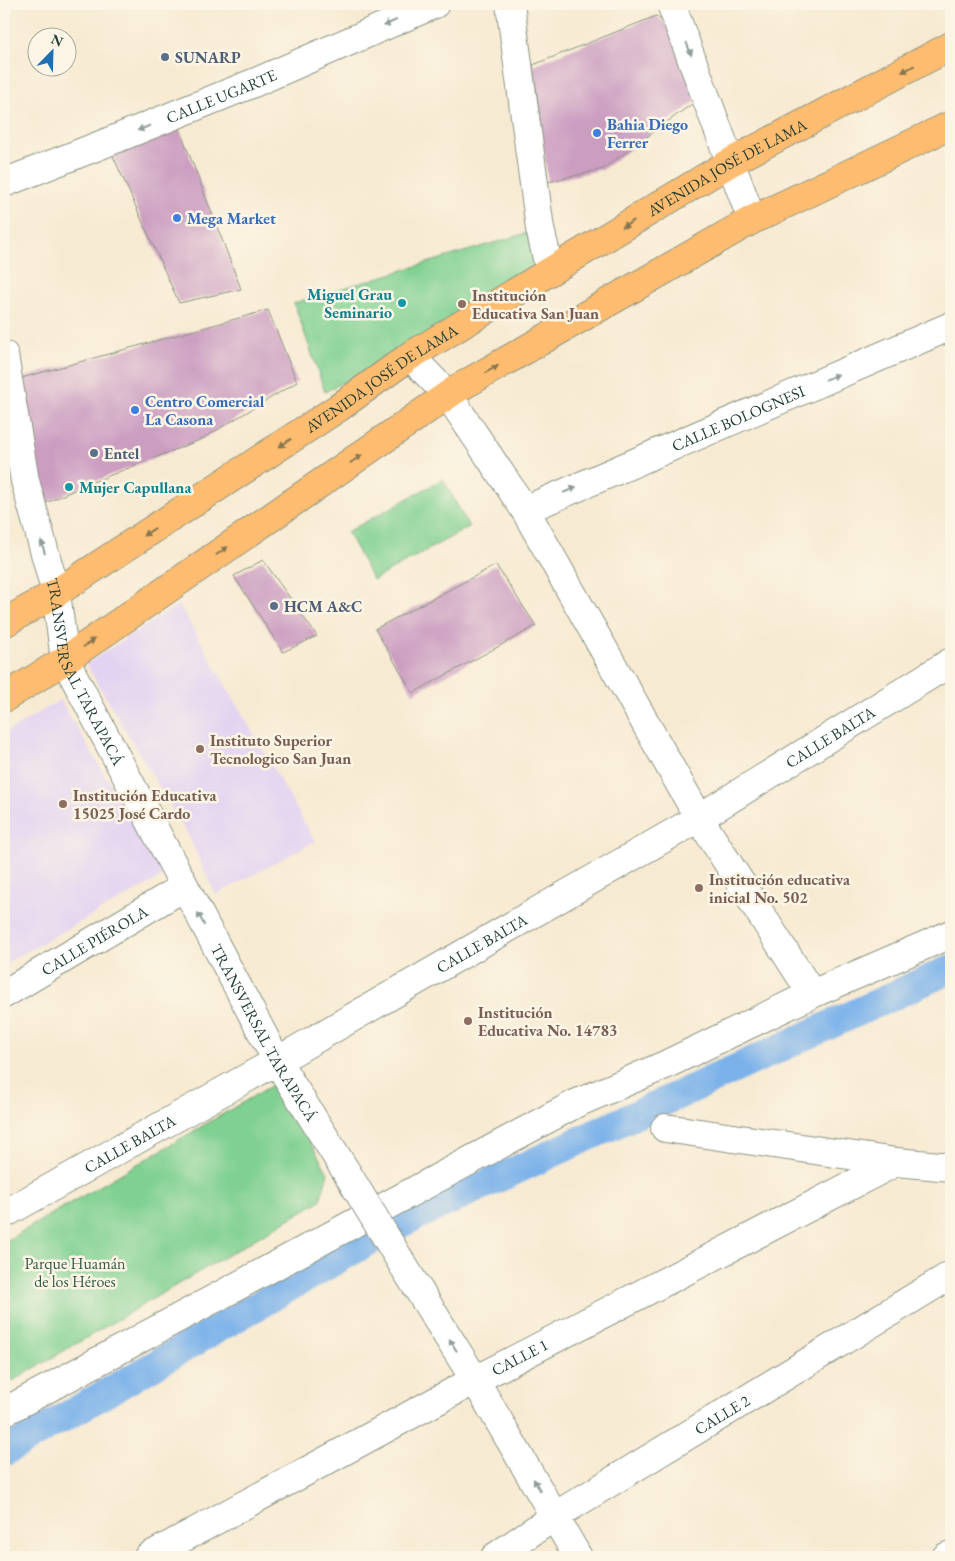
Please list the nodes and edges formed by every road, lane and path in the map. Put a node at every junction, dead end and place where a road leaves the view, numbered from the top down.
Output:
1 (435, 4) edge
2 (510, 4) edge
3 (672, 4) edge
4 (951, 46) edge
5 (951, 125) edge
6 (731, 162) junction
7 (4, 183) edge
8 (752, 220) junction
9 (550, 271) junction
10 (951, 326) edge
11 (410, 356) junction
12 (5, 367) edge
13 (448, 395) junction
14 (14, 486) edge
15 (525, 510) junction
16 (56, 593) junction
17 (4, 622) edge
18 (65, 660) junction
19 (951, 662) edge
20 (4, 698) edge
21 (699, 818) junction
22 (184, 887) junction
23 (951, 934) edge
24 (4, 994) edge
25 (812, 994) junction
26 (277, 1061) junction
27 (665, 1128) dead end
28 (896, 1162) junction
29 (951, 1167) edge
30 (4, 1214) edge
31 (951, 1275) edge
32 (475, 1380) junction
33 (4, 1412) edge
34 (555, 1516) junction
35 (951, 1555) edge
36 (148, 1557) edge
37 (495, 1557) edge
38 (578, 1557) edge
39 (946, 1557) edge

1 -> 7 street, CALLE UGARTE
2 - 9 street
3 -> 6 street
4 -> 6 main road, AVENIDA JOSÉ DE LAMA
5 - 8 main road
6 - 8 street
6 -> 9 main road, AVENIDA JOSÉ DE LAMA
13 -> 8 main road
9 - 11 main road, AVENIDA JOSÉ DE LAMA
15 -> 10 street, CALLE BOLOGNESI
11 - 13 street
11 -> 16 main road, AVENIDA JOSÉ DE LAMA
12 - 14 street, TRANSVERSAL TARAPACÁ
13 - 15 street
18 -> 13 main road
16 -> 14 street, TRANSVERSAL TARAPACÁ
15 - 21 street
16 - 17 main road, AVENIDA JOSÉ DE LAMA
16 - 18 street, TRANSVERSAL TARAPACÁ
18 - 20 main road
18 - 22 street, TRANSVERSAL TARAPACÁ
19 - 21 street, CALLE BALTA
21 - 25 street
21 - 26 street, CALLE BALTA
22 - 24 street, CALLE PIÉROLA
26 -> 22 street, TRANSVERSAL TARAPACÁ
23 - 25 street
25 - 33 street
26 - 30 street, CALLE BALTA
32 -> 26 street, TRANSVERSAL TARAPACÁ, bridge
27 - 28 street
28 - 29 street
28 - 32 street, CALLE 1
31 - 34 street, CALLE 2
34 -> 32 street, TRANSVERSAL TARAPACÁ
32 - 36 street, CALLE 1
34 - 37 street, CALLE 2
34 - 38 street, TRANSVERSAL TARAPACÁ
35 - 39 street

